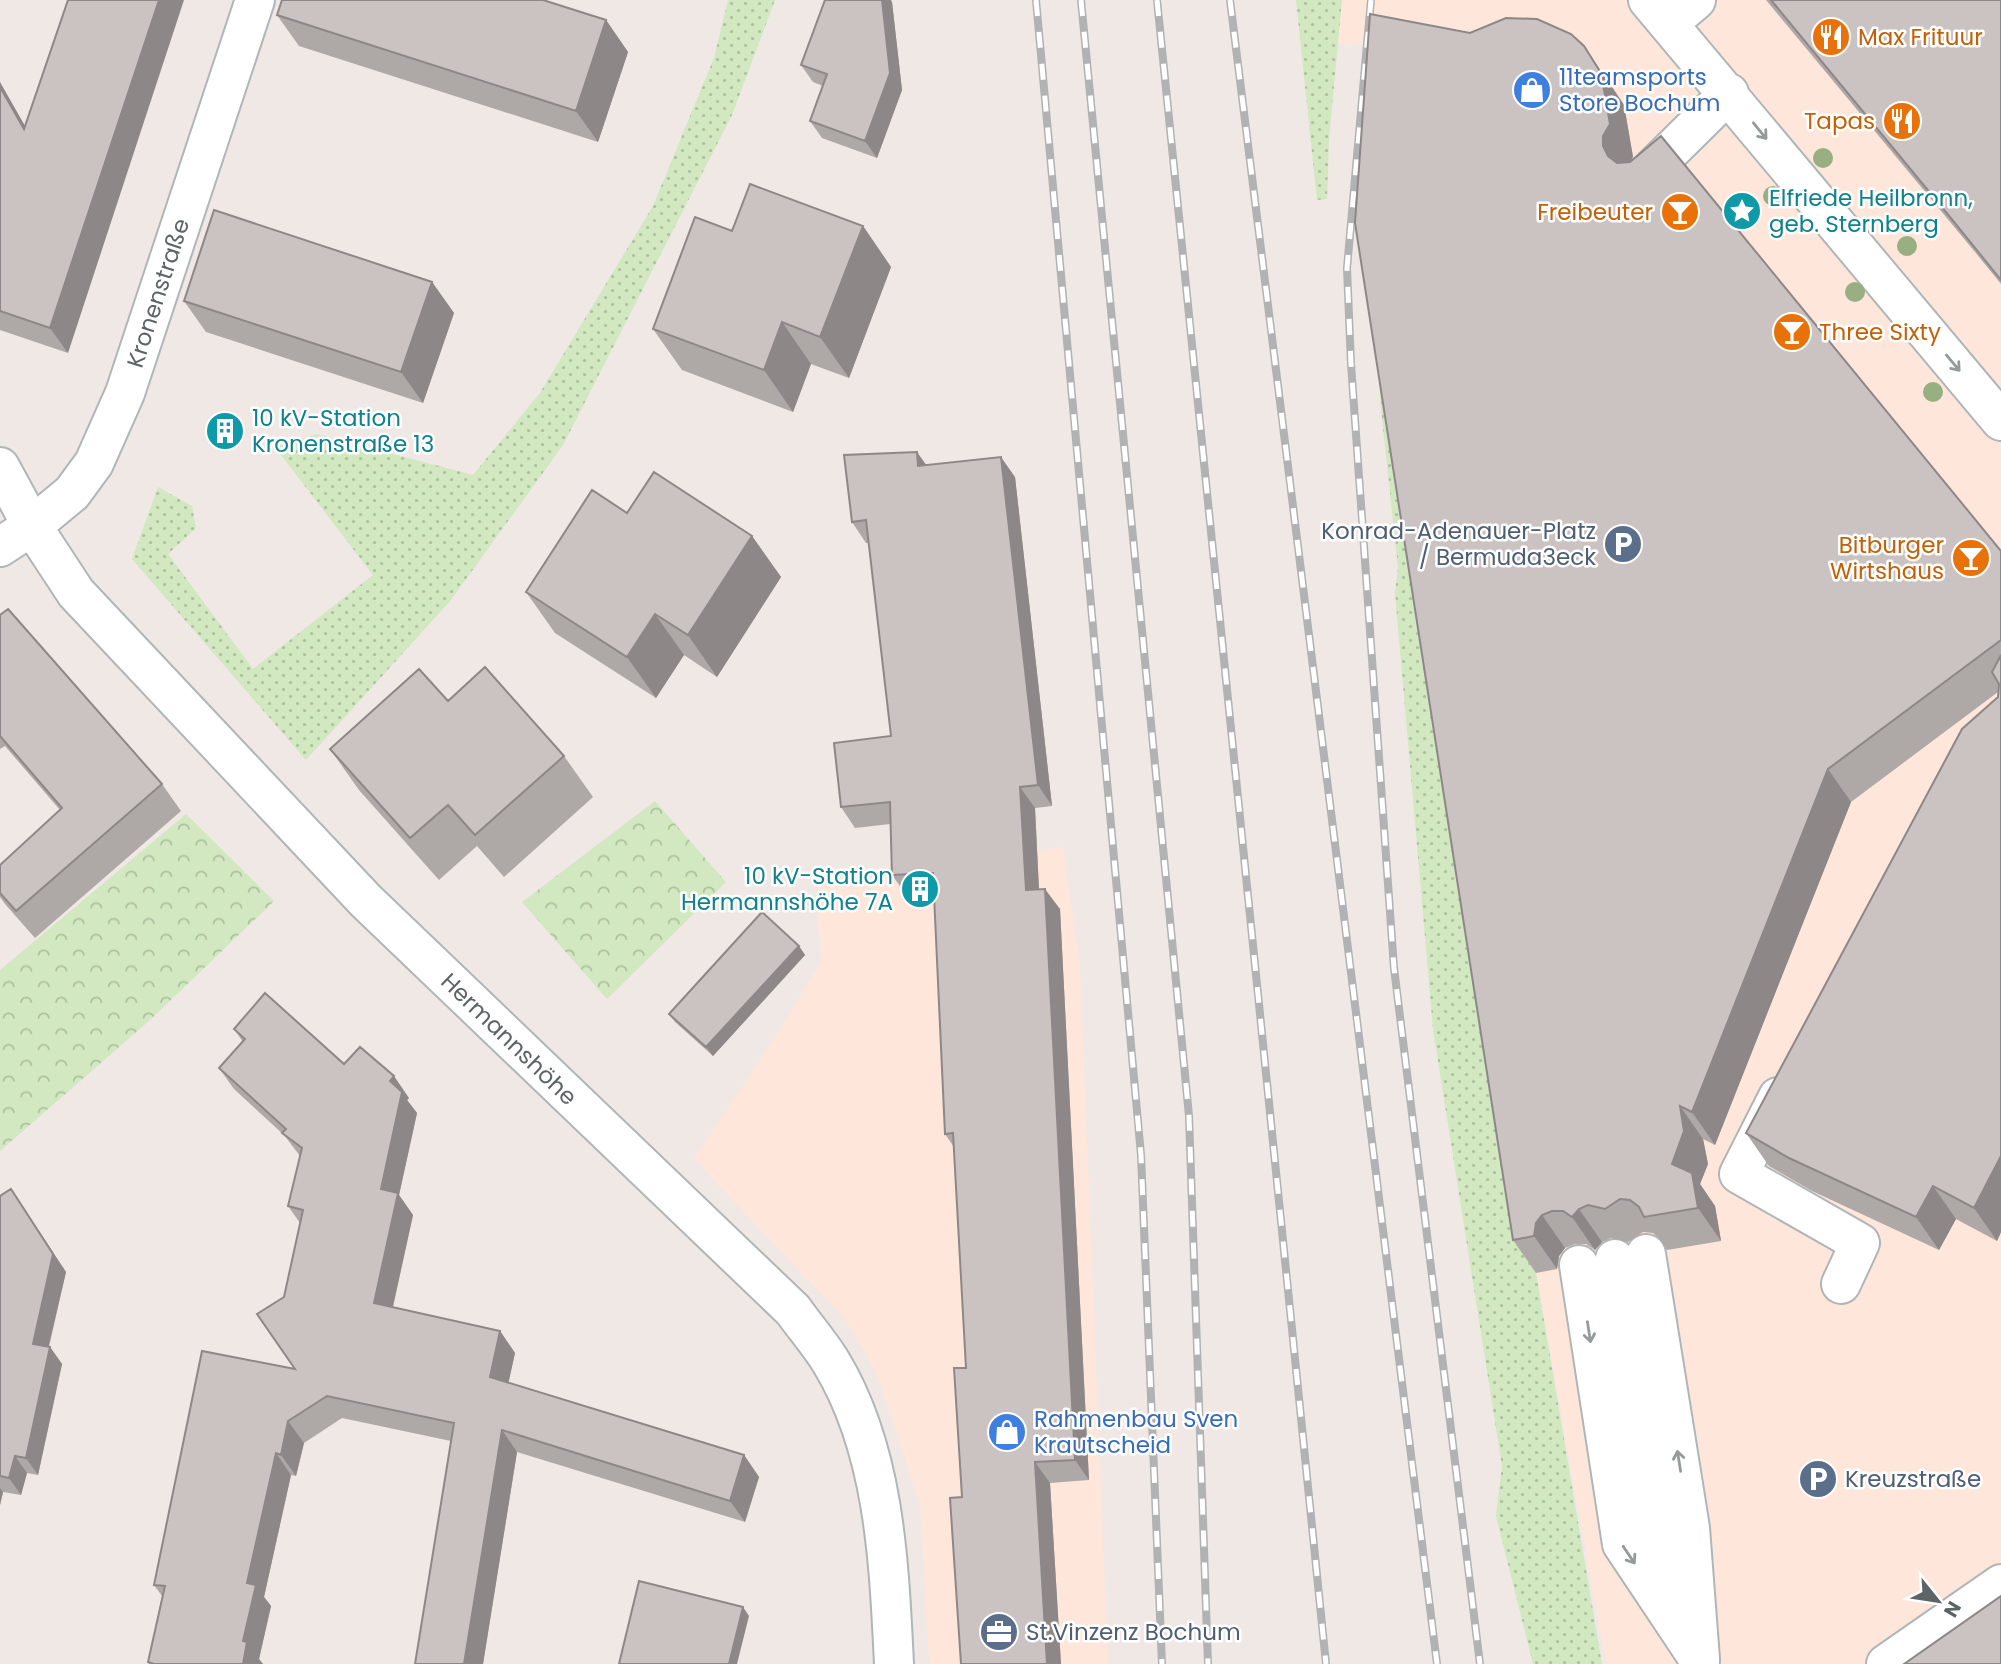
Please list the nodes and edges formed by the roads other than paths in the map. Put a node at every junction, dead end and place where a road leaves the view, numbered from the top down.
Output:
1 (255, 0) edge
2 (1672, 7) edge
3 (1729, 93) junction
4 (1647, 174) edge
5 (2001, 421) edge
6 (0, 467) edge
7 (32, 526) junction
8 (0, 547) edge
9 (1795, 1062) edge
10 (1841, 1284) dead end
11 (2001, 1584) edge
12 (1701, 1662) edge
13 (894, 1664) edge
14 (1886, 1664) edge

1 - 7 street, Kronenstraße
2 - 3 street
3 - 4 street
3 -> 5 street
6 - 7 street, Hermannshöhe
7 - 8 street, Kronenstraße
7 - 13 street, Hermannshöhe
9 - 10 street
11 - 14 street
12 -> 12 street

